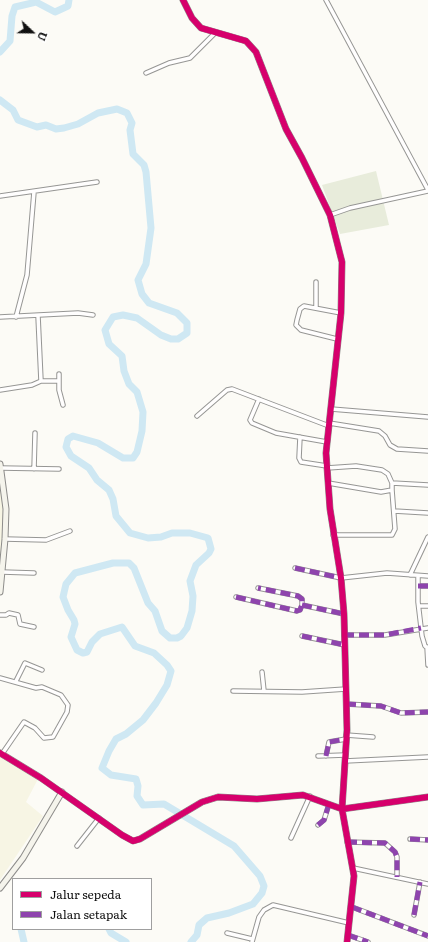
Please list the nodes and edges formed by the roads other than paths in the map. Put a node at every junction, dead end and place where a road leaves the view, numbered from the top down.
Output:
1 (183, 0) edge
2 (326, 0) edge
3 (215, 33) junction
4 (146, 73) dead end
5 (97, 182) dead end
6 (428, 191) edge
7 (34, 192) junction
8 (0, 196) edge
9 (330, 215) junction
10 (316, 282) dead end
11 (316, 308) junction
12 (341, 313) junction
13 (93, 315) dead end
14 (38, 316) junction
15 (0, 317) edge
16 (16, 317) junction
17 (338, 339) junction
18 (59, 374) dead end
19 (58, 381) junction
20 (41, 382) junction
21 (0, 390) edge
22 (259, 399) junction
23 (63, 406) dead end
24 (331, 409) junction
25 (197, 416) dead end
26 (428, 417) edge
27 (329, 424) junction
28 (35, 434) dead end
29 (300, 437) junction
30 (327, 442) junction
31 (428, 451) edge
32 (0, 466) edge
33 (327, 467) junction
34 (34, 469) junction
35 (60, 469) dead end
36 (328, 483) junction
37 (392, 483) junction
38 (428, 485) edge
39 (392, 490) junction
40 (394, 511) junction
41 (428, 513) edge
42 (70, 531) dead end
43 (333, 535) junction
44 (428, 537) edge
45 (5, 539) junction
46 (295, 568) dead end
47 (2, 572) junction
48 (34, 573) dead end
49 (410, 575) junction
50 (418, 576) junction
51 (428, 576) edge
52 (341, 578) junction
53 (418, 586) junction
54 (428, 586) edge
55 (258, 588) dead end
56 (0, 592) edge
57 (236, 597) dead end
58 (302, 605) junction
59 (419, 606) junction
60 (428, 606) edge
61 (344, 614) junction
62 (0, 615) edge
63 (34, 627) dead end
64 (421, 628) junction
65 (428, 628) edge
66 (344, 635) junction
67 (302, 636) dead end
68 (345, 645) junction
69 (427, 648) edge
70 (428, 665) edge
71 (42, 670) dead end
72 (262, 672) dead end
73 (0, 678) edge
74 (16, 681) junction
75 (346, 689) junction
76 (233, 691) dead end
77 (264, 691) junction
78 (346, 704) junction
79 (428, 712) edge
80 (346, 737) junction
81 (373, 737) dead end
82 (1, 754) edge
83 (318, 756) dead end
84 (326, 756) junction
85 (428, 757) edge
86 (345, 758) junction
87 (62, 792) junction
88 (310, 796) junction
89 (428, 797) edge
90 (329, 804) junction
91 (342, 809) junction
92 (99, 818) junction
93 (318, 825) dead end
94 (292, 838) dead end
95 (410, 839) dead end
96 (428, 840) edge
97 (347, 842) junction
98 (77, 846) dead end
99 (353, 868) junction
100 (397, 877) junction
101 (420, 882) junction
102 (428, 884) edge
103 (0, 888) edge
104 (352, 907) junction
105 (414, 915) dead end
106 (349, 924) junction
107 (227, 933) dead end
108 (348, 935) junction
109 (428, 936) edge
110 (252, 940) edge
111 (347, 942) edge
112 (368, 942) edge

1 - 3 street
2 - 6 street
3 - 4 street
3 - 9 street
5 - 7 street
6 - 9 street
7 - 8 street
7 - 16 street
9 - 12 street
10 - 11 street
11 - 12 street
11 - 17 street
12 - 17 street
13 - 14 street
14 - 16 street
14 - 20 street
15 - 16 street
17 - 24 street
18 - 19 street
19 - 20 street
19 - 23 street
20 - 21 street
22 - 25 street
22 - 27 street
22 - 29 street
24 - 26 street
24 - 27 street
27 - 30 street
27 - 31 street
28 - 34 street
29 - 30 street
29 - 33 street
30 - 33 street
32 - 34 street
32 - 45 street
33 - 36 street
33 - 37 street
34 - 35 street
36 - 39 street
36 - 43 street
37 - 38 street
37 - 39 street
39 - 40 street
40 - 41 street
40 - 43 street
42 - 45 street
43 - 52 street
44 - 49 street
45 - 47 street
46 - 52 street
47 - 48 street
47 - 56 street
49 - 50 street
49 - 52 street
50 - 51 street
50 - 53 street
52 - 61 street
53 - 54 street
53 - 59 street
55 - 58 street
57 - 58 street
58 - 61 street
59 - 60 street
59 - 64 street
61 - 66 street
62 - 63 street
64 - 65 street
64 - 66 street
64 - 69 street
66 - 68 street
67 - 68 street
68 - 75 street
69 - 70 street
71 - 74 street
72 - 77 street
73 - 74 street
74 - 82 street
75 - 77 street
75 - 78 street
76 - 77 street
78 - 79 street
78 - 80 street
80 - 81 street
80 - 84 street
80 - 86 street
82 - 87 street
83 - 84 street
84 - 86 street
85 - 86 street
86 - 91 street
87 - 92 street
87 - 103 street
88 - 90 street
88 - 92 street
88 - 94 street
89 - 91 street
90 - 91 street
90 - 93 street
91 - 97 street
92 - 98 street
95 - 96 street
97 - 99 street
97 - 100 street
99 - 100 street
99 - 104 street
100 - 101 street
101 - 102 street
101 - 105 street
104 - 106 street
104 - 109 street
106 - 108 street
106 - 110 street
107 - 110 street
108 - 111 street
108 - 112 street

